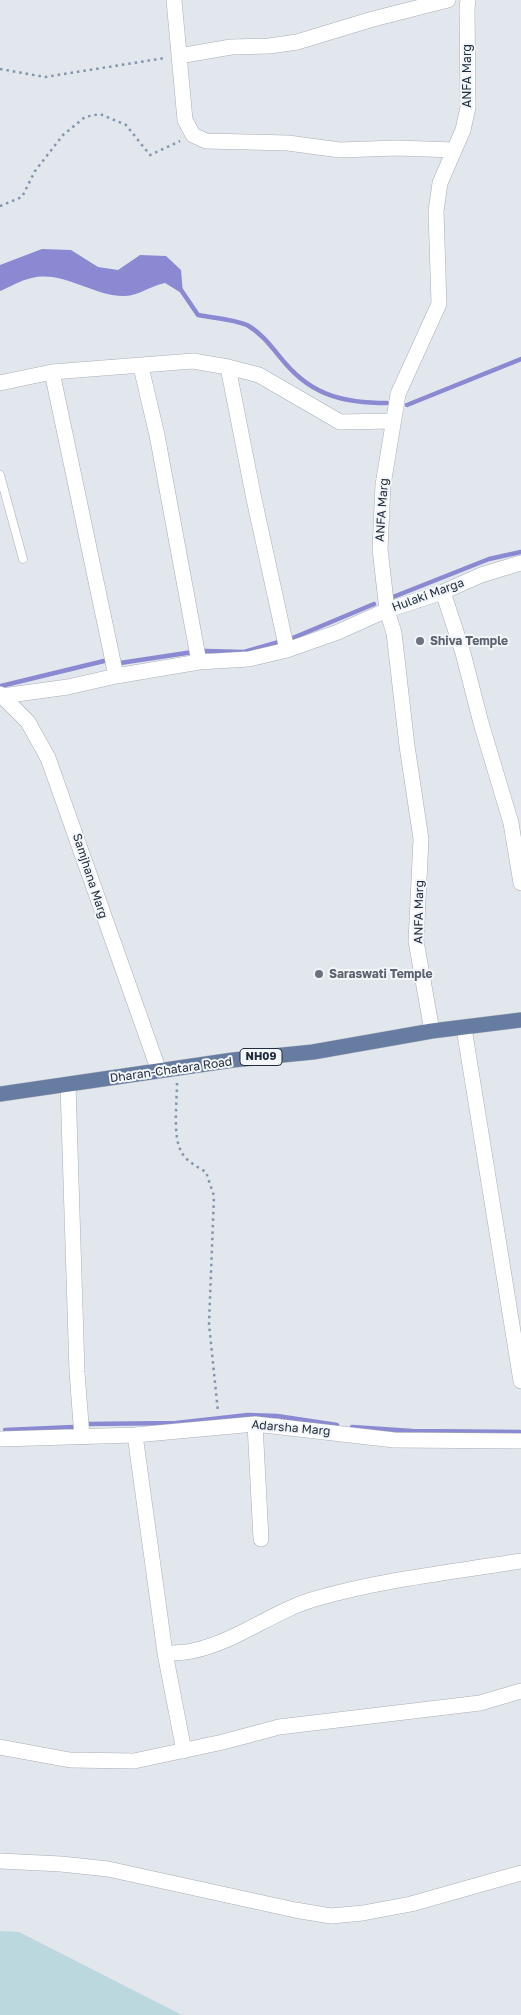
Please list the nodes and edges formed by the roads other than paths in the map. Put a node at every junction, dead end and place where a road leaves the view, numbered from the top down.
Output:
1 (174, 0) edge
2 (448, 0) edge
3 (468, 0) edge
4 (179, 56) junction
5 (454, 150) junction
6 (228, 366) junction
7 (141, 367) junction
8 (52, 372) junction
9 (0, 383) edge
10 (393, 421) junction
11 (0, 475) edge
12 (23, 559) dead end
13 (521, 563) edge
14 (443, 592) junction
15 (387, 610) junction
16 (287, 650) junction
17 (199, 662) junction
18 (116, 676) junction
19 (1, 695) edge
20 (516, 825) edge
21 (521, 883) edge
22 (521, 1020) edge
23 (464, 1028) junction
24 (432, 1031) junction
25 (159, 1071) junction
26 (68, 1085) junction
27 (0, 1094) edge
28 (521, 1381) edge
29 (256, 1424) junction
30 (135, 1435) junction
31 (82, 1437) junction
32 (0, 1440) edge
33 (521, 1441) edge
34 (261, 1539) dead end
35 (521, 1560) edge
36 (165, 1653) junction
37 (521, 1691) edge
38 (0, 1747) edge
39 (184, 1751) junction
40 (0, 1861) edge
41 (521, 1873) edge

1 - 4 street
2 - 4 street
3 - 5 street, ANFA Marg
4 - 5 street
5 - 10 street, ANFA Marg
6 - 7 street
6 - 10 street
6 - 16 street
7 - 8 street
7 - 17 street
8 - 9 street
8 - 18 street
10 - 15 street, ANFA Marg
11 - 12 lane
13 - 14 street, Hulaki Marga
14 - 15 street, Hulaki Marga
14 - 20 street
15 - 16 street, Hulaki Marga
15 - 24 street, ANFA Marg
16 - 17 street, Hulaki Marga
17 - 18 street, Hulaki Marga
18 - 19 street, Hulaki Marga
19 - 25 street, Samjhana Marg
20 - 21 street
22 - 23 main road, Dharan-Chatara Road / NH09
23 - 24 main road, Dharan-Chatara Road / NH09
23 - 28 street
24 - 25 main road, Dharan-Chatara Road / NH09
25 - 26 main road, Dharan-Chatara Road / NH09
26 - 27 main road, Dharan-Chatara Road / NH09
26 - 31 street
29 - 30 street, Adarsha Marg
29 - 33 street, Adarsha Marg
29 - 34 street
30 - 31 street, Adarsha Marg
30 - 36 street
31 - 32 street, Adarsha Marg
35 - 36 street
36 - 39 street
37 - 39 street
38 - 39 street
40 - 41 street

